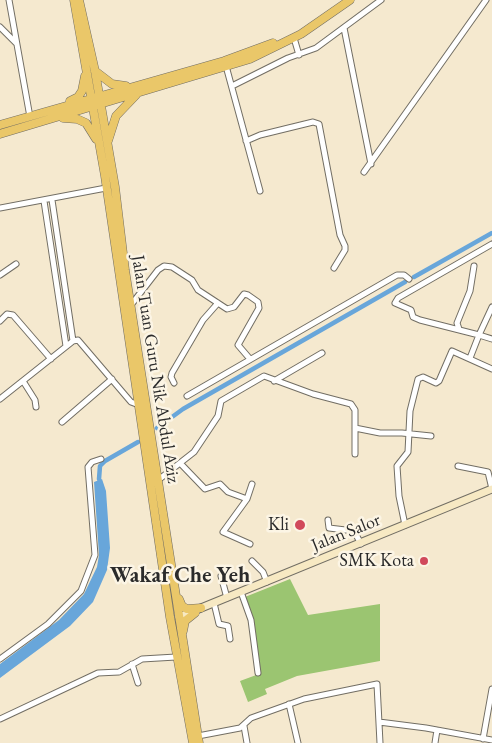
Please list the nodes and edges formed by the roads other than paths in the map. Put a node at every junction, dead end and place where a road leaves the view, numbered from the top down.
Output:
1 (10, 0) edge
2 (74, 0) edge
3 (80, 0) edge
4 (342, 0) edge
5 (350, 0) edge
6 (381, 0) edge
7 (486, 0) edge
8 (0, 27) edge
9 (344, 28) junction
10 (294, 38) junction
11 (16, 43) junction
12 (299, 54) junction
13 (226, 66) junction
14 (86, 72) junction
15 (95, 72) junction
16 (232, 86) junction
17 (136, 90) junction
18 (100, 100) junction
19 (92, 102) junction
20 (56, 113) junction
21 (30, 116) junction
22 (0, 125) edge
23 (0, 134) edge
24 (246, 141) junction
25 (104, 142) junction
26 (371, 164) junction
27 (364, 172) dead end
28 (106, 188) junction
29 (260, 190) dead end
30 (52, 200) junction
31 (44, 201) junction
32 (0, 208) edge
33 (492, 244) edge
34 (16, 264) dead end
35 (474, 266) dead end
36 (334, 268) dead end
37 (0, 276) edge
38 (409, 279) dead end
39 (218, 303) junction
40 (130, 306) junction
41 (492, 307) edge
42 (0, 321) edge
43 (459, 329) junction
44 (479, 336) junction
45 (492, 339) edge
46 (73, 341) junction
47 (66, 346) junction
48 (322, 353) dead end
49 (470, 358) junction
50 (51, 359) junction
51 (250, 359) junction
52 (492, 369) edge
53 (112, 379) junction
54 (23, 381) junction
55 (274, 381) junction
56 (174, 383) dead end
57 (187, 396) dead end
58 (0, 399) edge
59 (139, 405) junction
60 (36, 407) dead end
61 (62, 422) dead end
62 (355, 428) junction
63 (409, 435) junction
64 (431, 436) dead end
65 (355, 454) dead end
66 (101, 458) dead end
67 (180, 463) junction
68 (458, 466) dead end
69 (157, 481) junction
70 (252, 484) dead end
71 (492, 489) edge
72 (247, 499) junction
73 (328, 520) dead end
74 (405, 525) junction
75 (250, 544) dead end
76 (361, 544) junction
77 (252, 561) dead end
78 (164, 566) junction
79 (221, 576) dead end
80 (266, 582) junction
81 (175, 585) junction
82 (241, 592) junction
83 (227, 598) junction
84 (213, 603) junction
85 (198, 610) junction
86 (179, 617) junction
87 (230, 639) dead end
88 (184, 654) junction
89 (176, 657) junction
90 (0, 659) edge
91 (132, 664) junction
92 (258, 673) dead end
93 (138, 683) dead end
94 (492, 689) edge
95 (184, 693) junction
96 (289, 704) junction
97 (490, 712) edge
98 (0, 718) edge
99 (379, 722) junction
100 (244, 726) junction
101 (437, 730) junction
102 (483, 738) junction
103 (198, 739) edge
104 (492, 740) edge
105 (193, 743) edge
106 (247, 743) edge
107 (298, 743) edge
108 (380, 743) edge
109 (435, 743) edge

1 - 11 street
2 - 14 main road, Jalan Tuan Guru Nik Abdul Aziz
3 - 15 main road, Jalan Tuan Guru Nik Abdul Aziz
4 - 17 main road
5 - 10 main road
6 - 9 street
7 - 26 street
8 - 11 street
9 - 12 street
9 - 26 street
10 - 12 street
10 - 13 main road
11 - 21 street
12 - 16 street
13 - 16 street
13 - 17 main road
14 - 19 main road, Jalan Tuan Guru Nik Abdul Aziz
14 - 20 main road
15 - 17 main road
15 - 18 main road, Jalan Tuan Guru Nik Abdul Aziz
16 - 24 street
17 - 18 main road
17 - 25 main road
18 - 19 main road
18 - 25 main road, Jalan Tuan Guru Nik Abdul Aziz
19 - 20 main road
19 - 25 main road, Jalan Tuan Guru Nik Abdul Aziz
20 - 21 main road
20 - 23 main road
20 - 25 main road
21 - 22 main road
24 - 29 street
24 - 36 street
25 - 28 main road, Jalan Tuan Guru Nik Abdul Aziz
25 - 40 main road, Jalan Tuan Guru Nik Abdul Aziz
26 - 27 street
28 - 30 street
28 - 59 main road, Jalan Tuan Guru Nik Abdul Aziz
30 - 31 street
30 - 46 street
31 - 32 street
31 - 47 street
33 - 43 street
34 - 37 street
35 - 43 street
38 - 51 street
39 - 40 street
39 - 51 street
39 - 56 street
40 - 69 main road, Jalan Tuan Guru Nik Abdul Aziz
41 - 44 street
42 - 50 street
43 - 44 street
44 - 45 street
44 - 49 street
46 - 47 street
46 - 53 street
47 - 50 street
48 - 55 street
49 - 52 street
49 - 63 street
50 - 54 street
51 - 57 street
53 - 59 street
53 - 61 street
54 - 58 street
54 - 60 street
55 - 62 street
55 - 67 street
59 - 78 main road, Jalan Tuan Guru Nik Abdul Aziz
62 - 63 street
62 - 65 street
63 - 64 street
63 - 74 street
66 - 90 street
67 - 69 street
67 - 72 street
68 - 71 street
69 - 81 main road, Jalan Tuan Guru Nik Abdul Aziz
70 - 72 street
71 - 74 main road, Jalan Salor
72 - 75 street
73 - 76 street
74 - 76 main road, Jalan Salor
76 - 80 main road, Jalan Salor
77 - 80 street
78 - 86 main road
78 - 89 main road, Jalan Tuan Guru Nik Abdul Aziz
79 - 83 street
80 - 82 main road, Jalan Salor
81 - 85 main road
81 - 86 main road, Jalan Tuan Guru Nik Abdul Aziz
82 - 83 main road, Jalan Salor
82 - 92 street
83 - 84 main road, Jalan Salor
84 - 85 main road, Jalan Salor
84 - 87 street
85 - 86 main road, Jalan Salor
85 - 88 main road
86 - 88 main road, Jalan Tuan Guru Nik Abdul Aziz
86 - 95 main road
88 - 103 main road, Jalan Tuan Guru Nik Abdul Aziz
89 - 91 street
89 - 95 main road, Jalan Tuan Guru Nik Abdul Aziz
91 - 93 street
91 - 98 street
94 - 97 street
95 - 105 main road, Jalan Tuan Guru Nik Abdul Aziz
96 - 99 street
96 - 100 street
96 - 107 street
97 - 102 street
99 - 101 street
99 - 108 street
100 - 103 street
100 - 106 street
101 - 102 street
101 - 109 street
102 - 104 street

